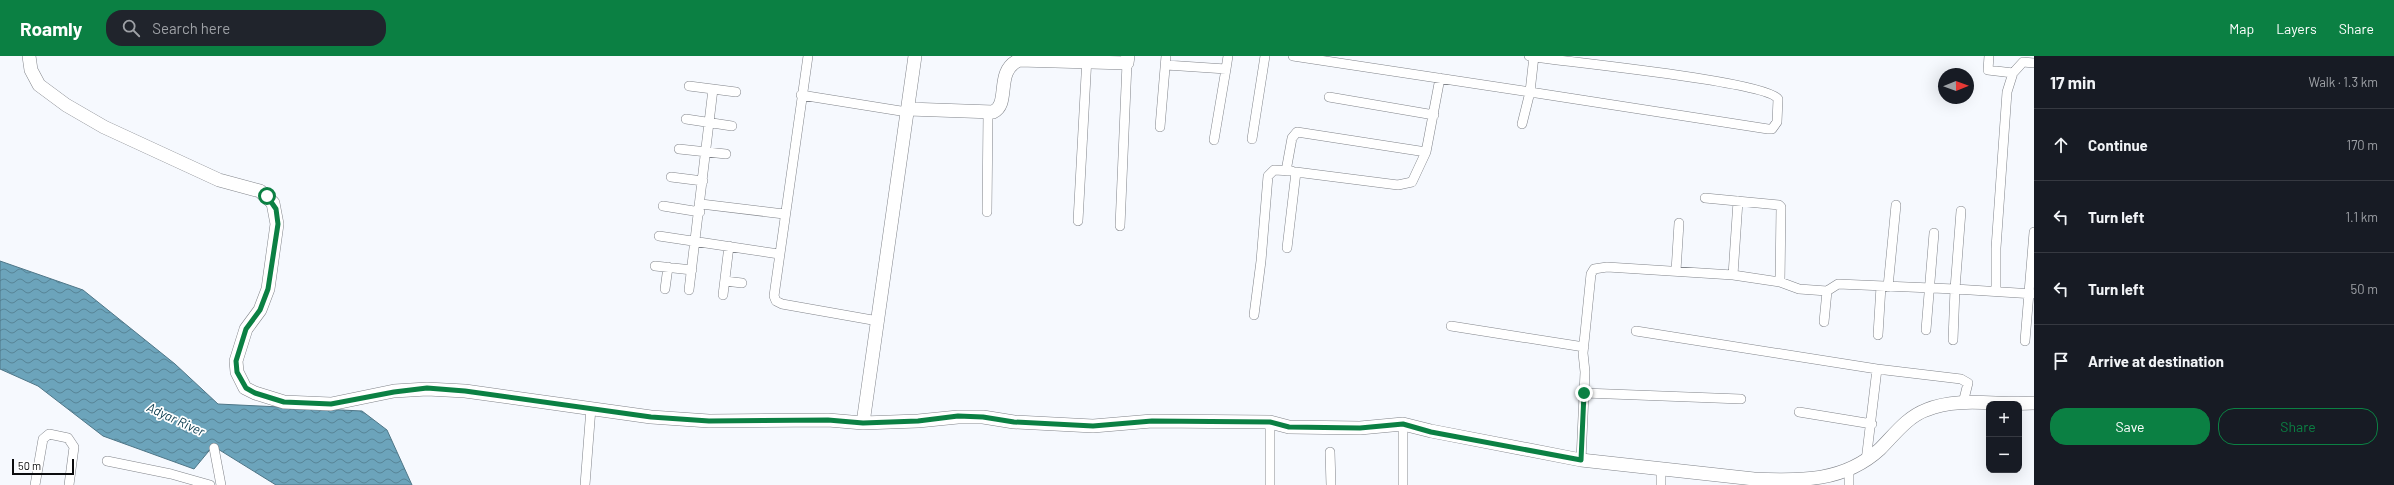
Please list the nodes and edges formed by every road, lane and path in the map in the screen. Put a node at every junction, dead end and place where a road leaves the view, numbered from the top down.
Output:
1 (29, 56) edge
2 (808, 56) edge
3 (915, 56) edge
4 (1228, 56) edge
5 (1264, 56) edge
6 (1293, 56) edge
7 (1533, 56) edge
8 (1989, 56) edge
9 (1049, 58) edge
10 (1087, 59) edge
11 (2024, 59) edge
12 (1128, 60) edge
13 (1166, 61) edge
14 (2034, 63) edge
15 (1226, 69) junction
16 (2013, 73) junction
17 (1440, 78) junction
18 (689, 86) dead end
19 (713, 89) junction
20 (736, 92) dead end
21 (1530, 92) junction
22 (801, 95) junction
23 (1330, 97) dead end
24 (908, 110) junction
25 (988, 113) junction
26 (1434, 115) junction
27 (686, 119) dead end
28 (710, 123) junction
29 (1522, 124) dead end
30 (732, 126) dead end
31 (1160, 127) dead end
32 (1252, 139) dead end
33 (1214, 140) dead end
34 (679, 149) dead end
35 (707, 151) junction
36 (1426, 152) junction
37 (726, 154) dead end
38 (1291, 171) junction
39 (671, 178) dead end
40 (703, 181) junction
41 (1705, 198) dead end
42 (1738, 201) junction
43 (1896, 205) dead end
44 (663, 206) dead end
45 (700, 208) junction
46 (1961, 210) dead end
47 (987, 212) dead end
48 (784, 214) junction
49 (1078, 221) dead end
50 (1679, 223) dead end
51 (1120, 226) dead end
52 (2034, 232) edge
53 (1934, 233) dead end
54 (659, 236) dead end
55 (696, 241) junction
56 (729, 246) junction
57 (1287, 248) dead end
58 (779, 254) junction
59 (655, 266) dead end
60 (668, 267) junction
61 (692, 270) junction
62 (1676, 271) junction
63 (1733, 275) junction
64 (725, 281) junction
65 (1780, 282) junction
66 (742, 283) dead end
67 (1884, 287) junction
68 (665, 289) dead end
69 (1930, 289) junction
70 (1956, 289) junction
71 (689, 290) dead end
72 (1827, 291) junction
73 (1996, 291) junction
74 (2032, 294) edge
75 (723, 295) dead end
76 (1254, 315) dead end
77 (878, 321) junction
78 (1824, 322) dead end
79 (1451, 326) dead end
80 (1926, 330) dead end
81 (1636, 331) dead end
82 (1878, 335) dead end
83 (1953, 340) dead end
84 (2024, 341) dead end
85 (1584, 347) junction
86 (1877, 369) junction
87 (1584, 393) junction
88 (1741, 399) dead end
89 (1963, 403) junction
90 (2034, 403) edge
91 (591, 408) junction
92 (1799, 412) dead end
93 (1270, 422) junction
94 (863, 423) junction
95 (1403, 424) junction
96 (1872, 424) junction
97 (214, 448) dead end
98 (1330, 452) dead end
99 (1581, 460) junction
100 (107, 461) dead end
101 (1866, 461) junction
102 (1661, 469) junction
103 (1849, 471) junction
104 (1754, 482) edge
105 (35, 485) edge
106 (69, 485) edge
107 (210, 485) edge
108 (221, 485) edge
109 (585, 485) edge
110 (1270, 485) edge
111 (1331, 485) edge
112 (1403, 485) edge
113 (1661, 485) edge
114 (1849, 485) edge

1 - 91 street
2 - 22 street
3 - 24 street
4 - 15 street
5 - 32 street
6 - 17 street
7 - 21 street
7 - 21 street
8 - 16 street
9 - 10 street
9 - 25 street
10 - 12 street
10 - 49 street
11 - 14 street
11 - 16 street
12 - 51 street
13 - 15 street
13 - 31 street
15 - 33 street
16 - 73 street
17 - 21 street
17 - 26 street
18 - 19 street
19 - 20 street
19 - 28 street
21 - 29 street
22 - 24 street
22 - 48 street
23 - 26 street
24 - 25 street
24 - 77 street
25 - 47 street
26 - 36 street
27 - 28 street
28 - 30 street
28 - 35 street
34 - 35 street
35 - 37 street
35 - 40 street
36 - 38 street
36 - 38 street
38 - 57 street
38 - 76 street
39 - 40 street
40 - 45 street
41 - 42 street
42 - 63 street
42 - 65 street
43 - 67 street
44 - 45 street
45 - 48 street
45 - 55 street
46 - 70 street
48 - 58 street
50 - 62 street
52 - 74 street
53 - 69 street
54 - 55 street
55 - 56 street
55 - 61 street
56 - 58 street
56 - 64 street
58 - 77 street
59 - 60 street
60 - 61 street
60 - 68 street
61 - 71 street
62 - 63 street
62 - 85 street
63 - 65 street
64 - 66 street
64 - 75 street
65 - 72 street
67 - 69 street
67 - 72 street
67 - 82 street
69 - 70 street
69 - 80 street
70 - 73 street
70 - 83 street
72 - 78 street
73 - 74 street
74 - 84 street
77 - 94 street
79 - 85 street
81 - 86 street
85 - 87 street
86 - 89 street
86 - 96 street
87 - 88 street
87 - 99 street
89 - 90 street
89 - 101 street
91 - 94 street
91 - 109 street
92 - 96 street
93 - 94 street
93 - 95 street
93 - 110 street
95 - 99 street
95 - 112 street
96 - 101 street
97 - 108 street
98 - 111 street
99 - 102 street
100 - 107 street
101 - 103 street
102 - 104 street
102 - 113 street
103 - 104 street
103 - 114 street
105 - 106 street

